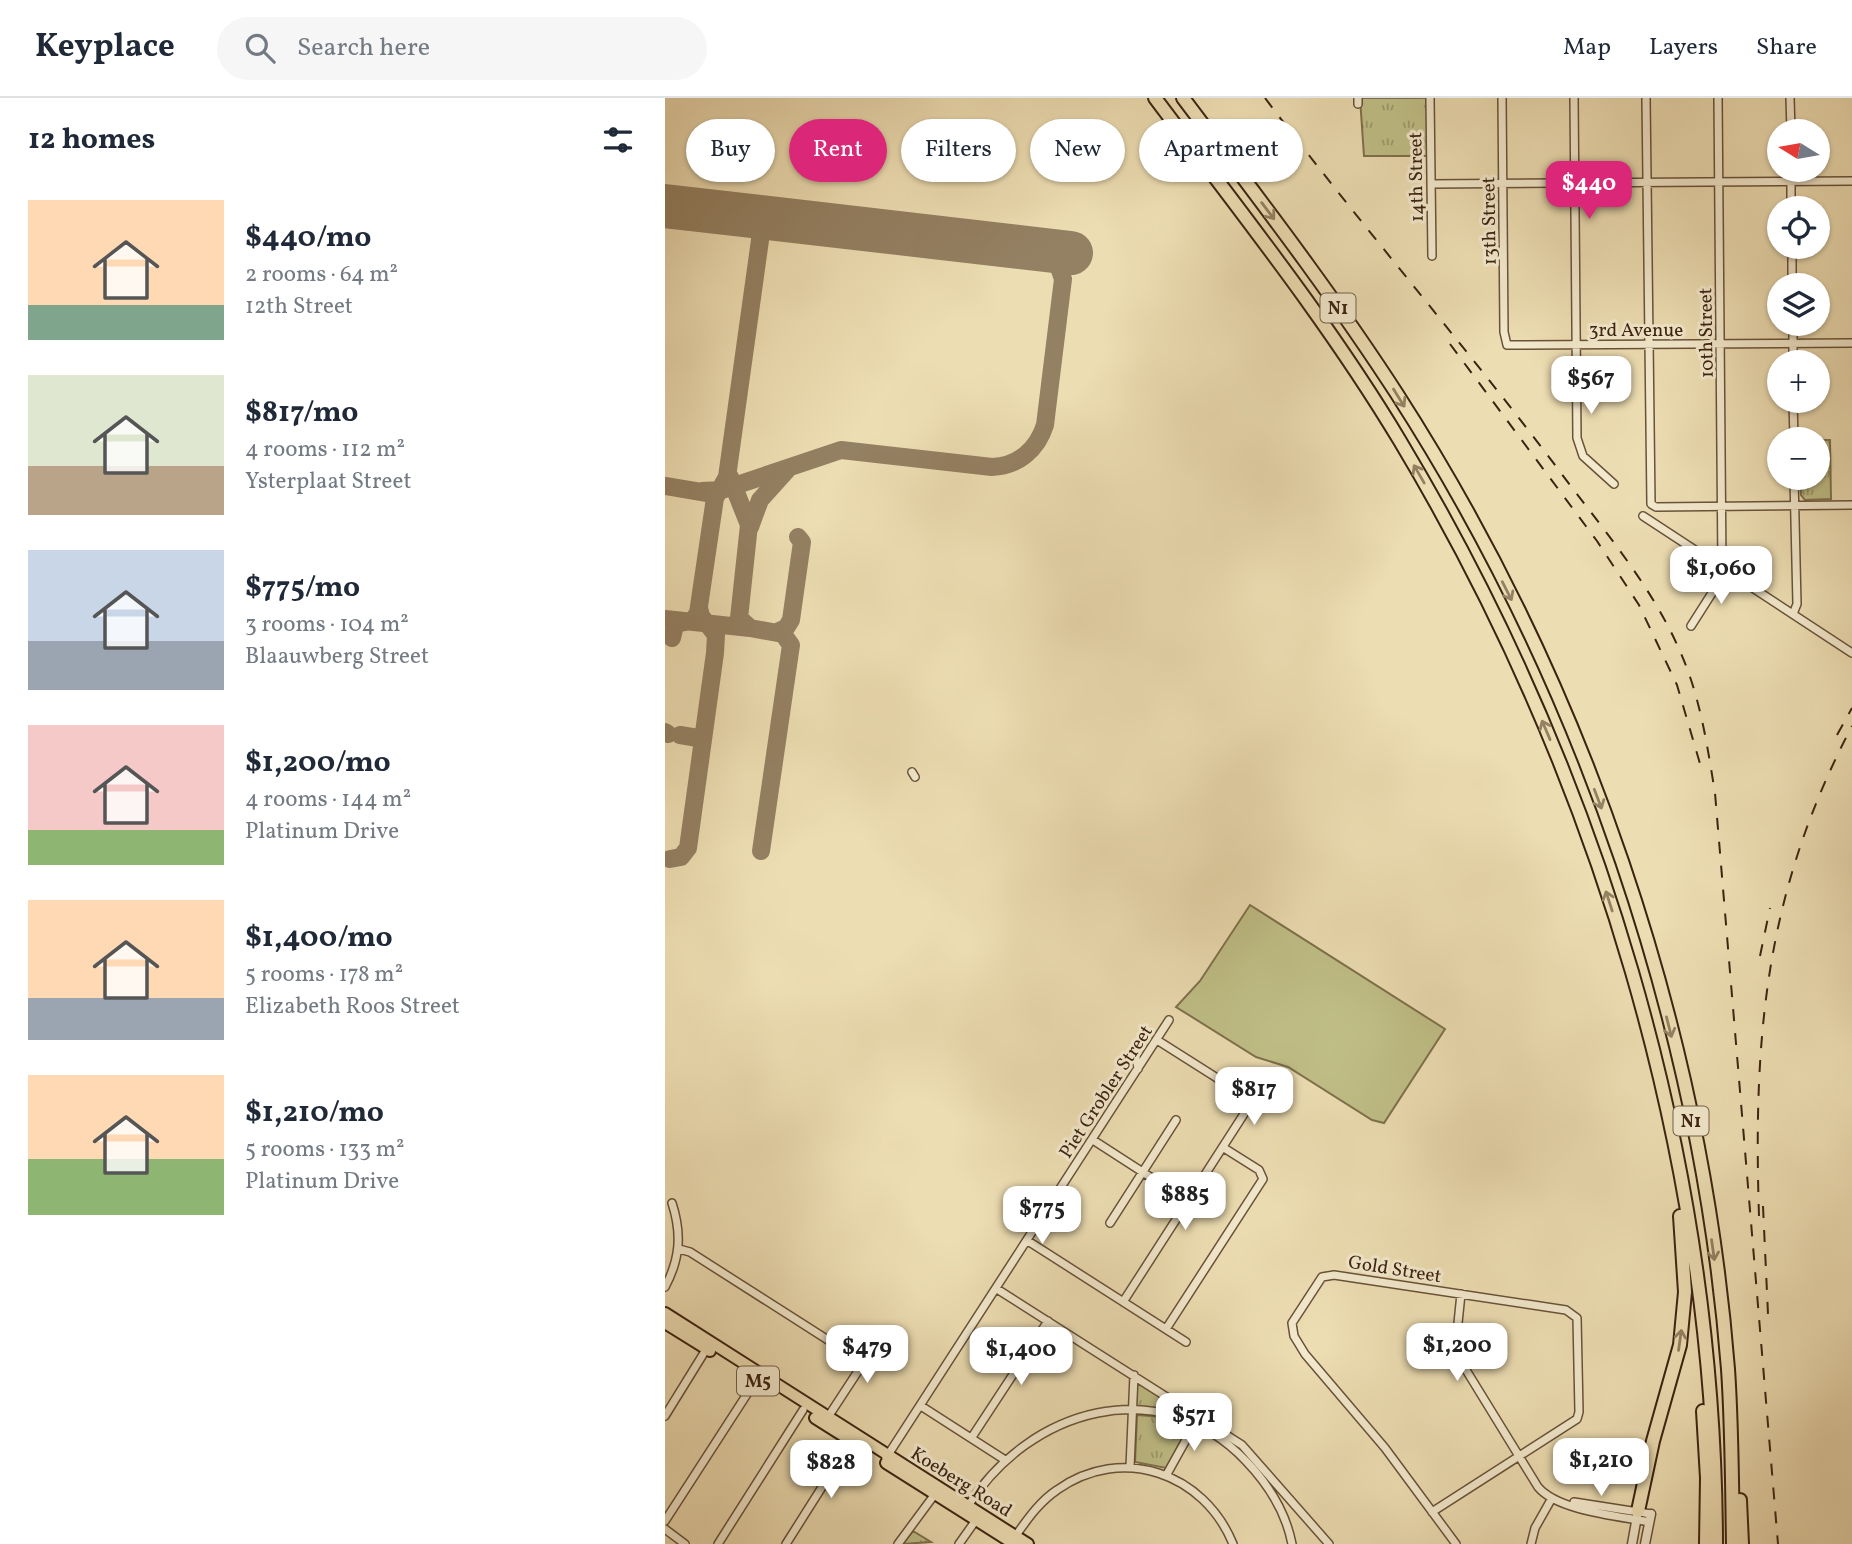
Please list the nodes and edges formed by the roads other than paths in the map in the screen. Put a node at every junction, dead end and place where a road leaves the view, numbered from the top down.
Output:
1 (1153, 98) edge
2 (1183, 98) edge
3 (1430, 98) edge
4 (1502, 98) edge
5 (1574, 98) edge
6 (1646, 98) edge
7 (1718, 98) edge
8 (1790, 98) edge
9 (1791, 119) edge
10 (1767, 180) edge
11 (1719, 181) junction
12 (1831, 181) edge
13 (1852, 181) edge
14 (1647, 182) junction
15 (1575, 183) junction
16 (1431, 184) junction
17 (1503, 184) junction
18 (1431, 256) dead end
19 (1793, 336) edge
20 (1505, 343) joint
21 (1793, 343) junction
22 (1852, 343) edge
23 (1721, 344) junction
24 (1577, 345) junction
25 (1648, 345) junction
26 (1793, 350) edge
27 (1614, 484) dead end
28 (1794, 490) edge
29 (1852, 505) edge
30 (1794, 506) junction
31 (1722, 507) junction
32 (1643, 516) dead end
33 (1724, 569) junction
34 (1793, 614) junction
35 (1691, 626) dead end
36 (1852, 653) edge
37 (1170, 1020) dead end
38 (1157, 1040) junction
39 (1135, 1052) dead end
40 (1139, 1069) junction
41 (1176, 1120) dead end
42 (1093, 1140) junction
43 (1224, 1148) junction
44 (1677, 1167) junction
45 (1142, 1172) junction
46 (1189, 1202) junction
47 (672, 1203) dead end
48 (1110, 1223) dead end
49 (1028, 1241) junction
50 (679, 1248) junction
51 (1693, 1251) junction
52 (665, 1287) edge
53 (997, 1289) junction
54 (1461, 1294) junction
55 (1123, 1302) junction
56 (665, 1313) edge
57 (1048, 1321) junction
58 (665, 1323) edge
59 (1165, 1329) junction
60 (881, 1336) dead end
61 (1186, 1342) dead end
62 (709, 1346) junction
63 (864, 1363) junction
64 (1134, 1375) junction
65 (758, 1377) junction
66 (921, 1405) junction
67 (803, 1410) junction
68 (1132, 1410) junction
69 (665, 1416) edge
70 (828, 1417) junction
71 (1197, 1420) junction
72 (1730, 1420) junction
73 (853, 1437) junction
74 (972, 1437) junction
75 (1519, 1457) junction
76 (886, 1458) junction
77 (1005, 1460) junction
78 (1130, 1466) junction
79 (1167, 1474) junction
80 (1277, 1482) junction
81 (1268, 1489) junction
82 (935, 1494) junction
83 (1556, 1499) junction
84 (968, 1506) junction
85 (1432, 1511) junction
86 (1644, 1516) junction
87 (976, 1520) junction
88 (665, 1521) edge
89 (665, 1529) edge
90 (1014, 1541) edge
91 (685, 1544) edge
92 (718, 1544) edge
93 (786, 1544) edge
94 (898, 1544) edge
95 (959, 1544) edge
96 (1028, 1544) edge
97 (1233, 1544) edge
98 (1292, 1544) edge
99 (1329, 1544) edge
100 (1456, 1544) edge
101 (1531, 1544) edge
102 (1632, 1544) edge
103 (1645, 1544) edge
104 (1706, 1544) edge
105 (1716, 1544) edge
106 (1733, 1544) edge
107 (1742, 1544) edge

44 -> 1 highway, N1
2 -> 72 highway, N1
3 - 16 street, 14th Street
4 - 17 street, 13th Street
5 - 15 street
6 - 14 street
7 - 11 street, 10th Street
8 - 9 street
10 - 11 street
11 - 14 street
11 - 23 street, 10th Street
12 - 13 street
14 - 15 street
14 - 25 street
15 - 17 street
15 - 24 street
16 - 17 street
16 - 18 street, 14th Street
17 - 20 street, 13th Street
19 - 21 street
20 - 24 street, 3rd Avenue
21 - 22 street, 3rd Avenue
21 - 23 street, 3rd Avenue
21 - 26 street
23 - 25 street, 3rd Avenue
23 - 31 street, 10th Street
24 - 25 street, 3rd Avenue
24 - 27 street
25 - 31 street
28 - 30 street
29 - 30 street
30 - 31 street
30 - 34 street
31 - 33 street, 10th Street
32 - 33 street
33 - 34 street
33 - 35 street
34 - 36 street
37 - 38 street, Piet Grobler Street
38 - 40 street, Piet Grobler Street
38 - 43 street
39 - 40 street
40 - 42 street, Piet Grobler Street
41 - 45 street
42 - 45 street
42 - 49 street, Piet Grobler Street
43 - 46 street
43 - 59 street
44 - 51 highway, N1
86 -> 44 highway
45 - 46 street
45 - 48 street
46 - 55 street
47 - 50 street
49 - 53 street, Piet Grobler Street
49 - 55 street
50 - 52 street
50 - 63 street
51 - 104 highway
51 - 105 highway, N1
53 - 57 street
53 - 66 street, Piet Grobler Street
54 - 75 street
54 - 75 street, Gold Street
54 - 85 street, Gold Street
55 - 59 street
56 - 62 main road, Koeberg Road / M5
57 - 64 street
57 - 74 street
58 - 62 main road, Koeberg Road / M5
59 - 61 street
60 - 63 street
62 - 65 main road, Koeberg Road / M5
62 - 69 street
63 - 70 street
64 - 68 street
64 - 71 street
65 - 67 main road, Koeberg Road / M5
65 - 70 main road, Koeberg Road / M5
65 - 88 street
66 - 74 street
66 - 76 street, Piet Grobler Street
67 - 73 main road, Koeberg Road / M5
67 - 92 street
68 - 71 street
68 - 77 street
68 - 78 street
70 - 73 main road, Koeberg Road / M5
71 - 79 street
71 - 80 street
71 - 81 street
72 - 106 highway, N1
72 - 107 highway
73 - 76 main road, Koeberg Road / M5
73 - 93 street
74 - 77 street
75 - 83 street
75 - 85 street
76 - 82 main road, Koeberg Road / M5
76 - 84 main road, Koeberg Road / M5
77 - 84 street
78 - 79 street
78 - 90 street
79 - 97 street
80 - 81 street
80 - 99 street
81 - 98 street
82 - 87 main road, Koeberg Road / M5
82 - 94 street
83 - 86 street
83 - 101 street
84 - 90 main road, Koeberg Road / M5
85 - 100 street, Gold Street
86 - 102 street
86 - 103 street
87 - 90 main road, Koeberg Road / M5
87 - 95 street
89 - 91 street
90 - 96 main road, Koeberg Road / M5

